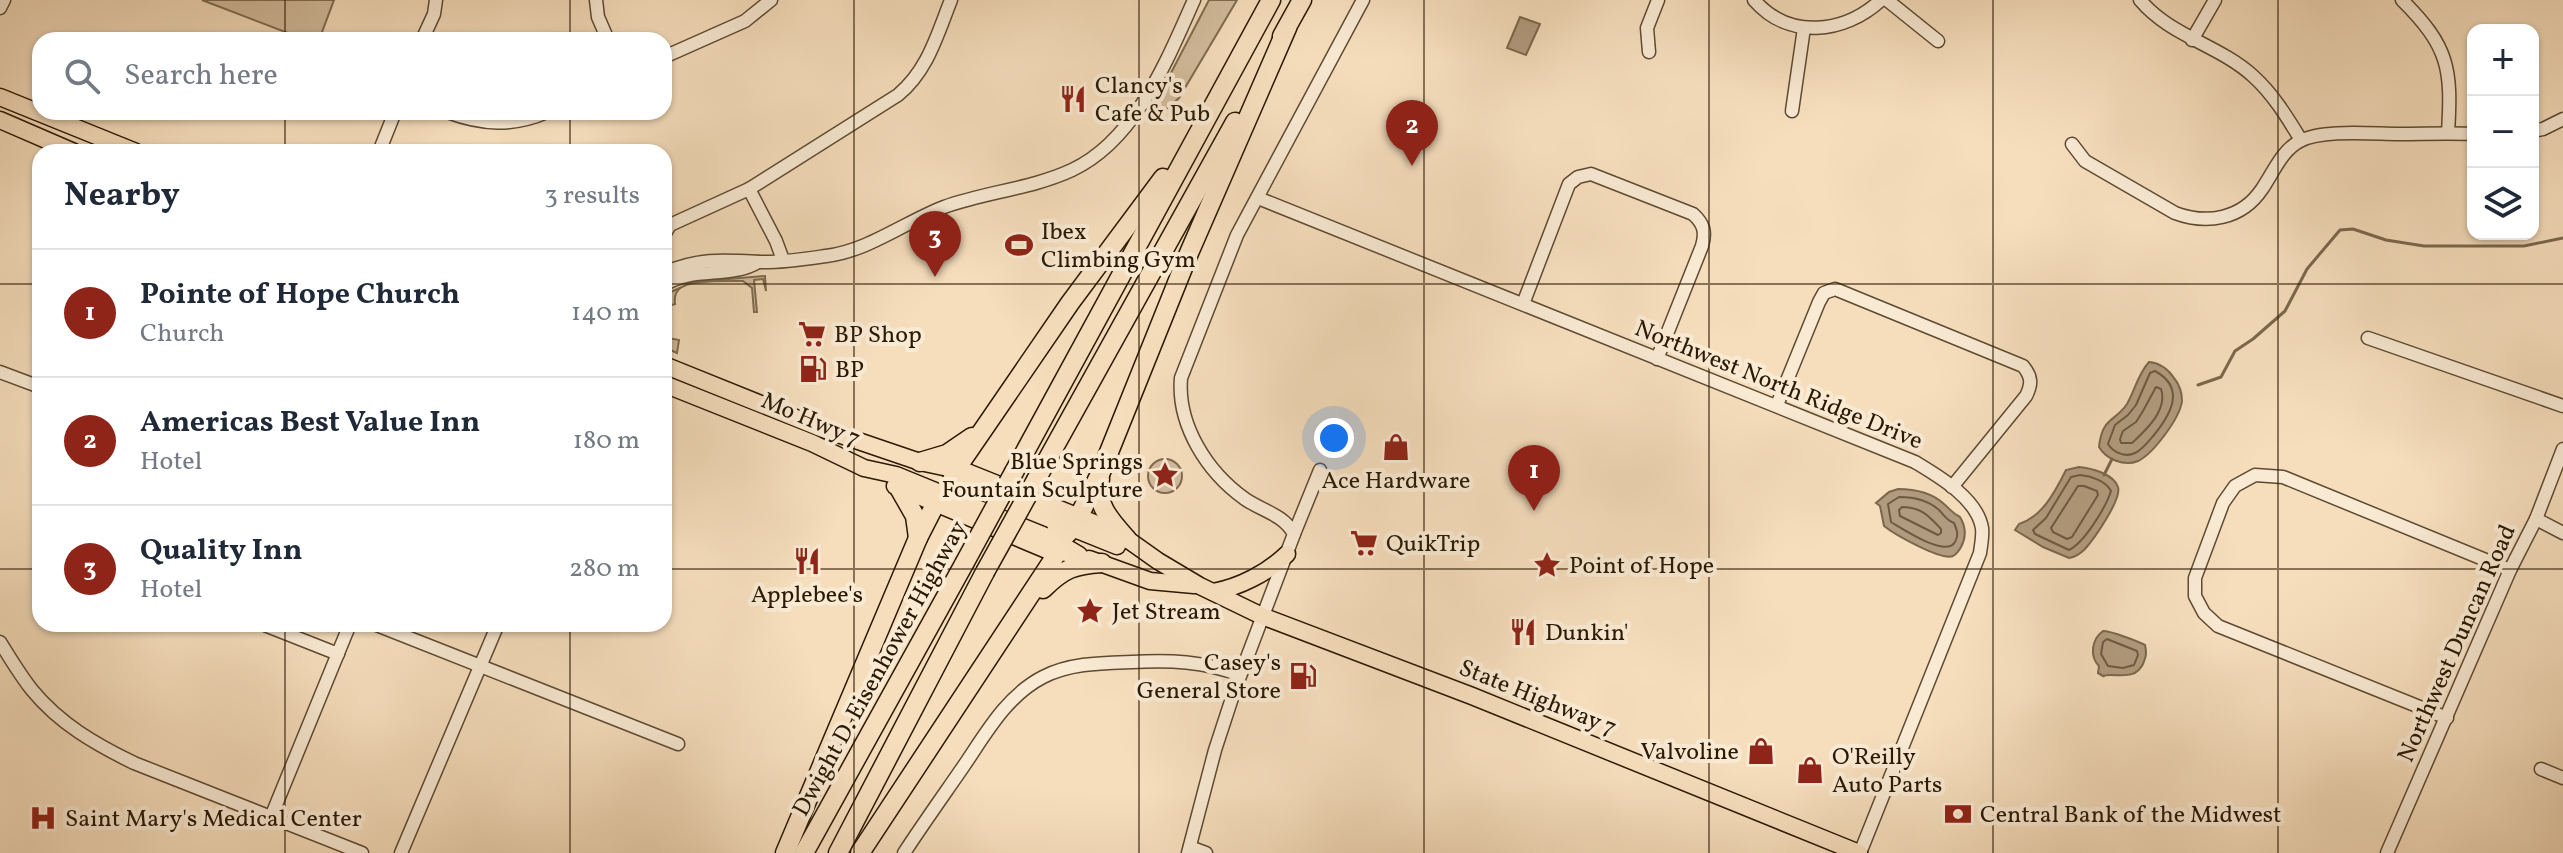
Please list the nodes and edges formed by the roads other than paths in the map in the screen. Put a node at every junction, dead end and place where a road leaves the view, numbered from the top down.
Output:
1 (4, 0) edge
2 (436, 0) edge
3 (596, 0) edge
4 (771, 0) edge
5 (951, 0) edge
6 (1194, 0) edge
7 (1271, 0) edge
8 (1302, 0) edge
9 (1363, 0) edge
10 (1658, 0) edge
11 (1754, 0) edge
12 (1884, 0) edge
13 (2140, 0) edge
14 (2215, 0) edge
15 (2402, 0) edge
16 (0, 8) edge
17 (1287, 28) junction
18 (1804, 28) junction
19 (426, 32) edge
20 (605, 32) edge
21 (2192, 40) junction
22 (1938, 41) dead end
23 (1649, 52) dead end
24 (672, 53) edge
25 (0, 97) edge
26 (32, 110) edge
27 (1792, 111) dead end
28 (2563, 119) edge
29 (0, 120) edge
30 (57, 120) edge
31 (392, 120) edge
32 (468, 120) edge
33 (513, 120) edge
34 (1201, 127) junction
35 (2539, 130) edge
36 (2448, 133) junction
37 (2467, 134) edge
38 (2301, 140) junction
39 (56, 144) edge
40 (116, 144) edge
41 (382, 144) edge
42 (2072, 144) dead end
43 (749, 189) junction
44 (1258, 198) junction
45 (672, 224) edge
46 (783, 260) junction
47 (758, 262) junction
48 (672, 270) edge
49 (672, 282) edge
50 (1523, 304) junction
51 (2368, 338) dead end
52 (1657, 359) junction
53 (672, 368) edge
54 (0, 372) edge
55 (32, 384) edge
56 (672, 387) edge
57 (1777, 405) junction
58 (2563, 406) edge
59 (984, 428) junction
60 (2563, 449) edge
61 (920, 462) junction
62 (864, 468) junction
63 (1320, 470) dead end
64 (1101, 472) junction
65 (1952, 487) junction
66 (899, 488) junction
67 (972, 488) joint
68 (949, 489) junction
69 (2536, 519) junction
70 (2563, 533) edge
71 (1062, 534) junction
72 (1294, 534) junction
73 (918, 538) junction
74 (1127, 539) junction
75 (1287, 554) junction
76 (1158, 561) junction
77 (1102, 563) junction
78 (2510, 570) junction
79 (1206, 589) junction
80 (1031, 594) junction
81 (1262, 616) junction
82 (282, 632) edge
83 (347, 632) edge
84 (394, 632) edge
85 (494, 632) edge
86 (0, 642) edge
87 (338, 654) junction
88 (479, 667) junction
89 (1240, 675) junction
90 (2447, 718) junction
91 (678, 744) dead end
92 (2541, 769) dead end
93 (2563, 778) edge
94 (271, 817) junction
95 (1189, 850) edge
96 (362, 853) edge
97 (401, 853) edge
98 (785, 853) edge
99 (804, 853) edge
100 (838, 853) edge
101 (860, 853) edge
102 (904, 853) edge
103 (1206, 853) edge
104 (1860, 853) edge
105 (2387, 853) edge

1 - 16 street
2 - 19 street
3 - 20 street
4 - 24 street
5 - 43 street
6 - 46 street
7 - 34 highway, Dwight D. Eisenhower Highway
8 - 17 highway, Dwight D. Eisenhower Highway
9 - 44 street
10 - 23 street
11 - 18 street
12 - 18 street
12 - 22 street
13 - 21 street
14 - 21 street
15 - 36 street
17 - 64 highway
17 - 100 highway, Dwight D. Eisenhower Highway, bridge
18 - 27 street
21 - 38 street
25 - 26 main road
28 - 35 street
29 - 39 main road
30 - 40 main road
31 - 41 street
32 - 33 street
34 - 59 highway
34 - 99 highway, Dwight D. Eisenhower Highway, bridge
36 - 37 street
36 - 38 street
38 - 42 street
43 - 45 street
43 - 46 street
44 - 50 street, Northwest North Ridge Drive
44 - 72 street
46 - 47 street
47 - 48 street
47 - 49 street
50 - 52 street, Northwest North Ridge Drive
50 - 52 street
51 - 58 street
52 - 57 street, Northwest North Ridge Drive
53 - 61 main road, Mo Hwy 7
54 - 55 street
56 - 62 main road, Mo Hwy 7
57 - 65 street, Northwest North Ridge Drive
57 - 65 street
59 - 61 highway
59 - 68 highway
60 - 69 street, Northwest Duncan Road
61 - 68 main road, Mo Hwy 7
62 - 66 main road
62 - 68 main road, Mo Hwy 7
63 - 72 street
64 - 71 highway
64 - 74 highway
65 - 104 street, Northwest North Ridge Drive
66 - 68 main road
66 - 73 highway
67 - 68 highway
67 - 71 main road
68 - 71 main road
68 - 71 main road
68 - 73 highway
69 - 70 street
69 - 78 street, Northwest Duncan Road
71 - 74 main road
71 - 76 main road
71 - 77 main road
71 - 80 highway
72 - 75 street
73 - 98 highway
74 - 76 main road
75 - 79 main road
75 - 81 street
76 - 79 main road, State Highway 7
77 - 79 main road
77 - 80 highway
78 - 90 street, Northwest Duncan Road
78 - 90 street
79 - 81 main road, State Highway 7
80 - 101 highway
81 - 89 street
81 - 104 main road, State Highway 7
82 - 87 street
83 - 87 street
84 - 88 street
85 - 88 street
86 - 94 street
87 - 94 street
88 - 91 street
88 - 97 street
89 - 95 street
89 - 102 street
90 - 105 street, Northwest Duncan Road
92 - 93 street
94 - 96 street
95 - 103 street

